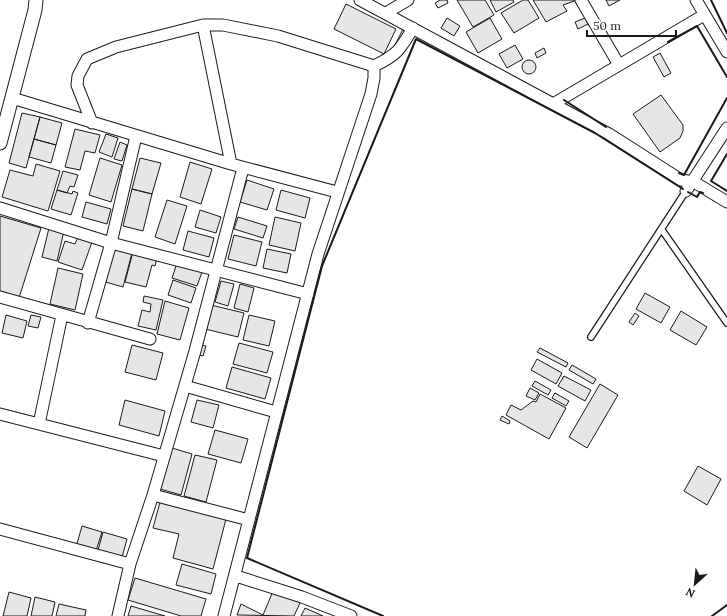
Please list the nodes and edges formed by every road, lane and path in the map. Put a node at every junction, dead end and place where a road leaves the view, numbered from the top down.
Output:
1 (36, 0) edge
2 (360, 0) edge
3 (408, 0) edge
4 (581, 0) edge
5 (696, 0) edge
6 (386, 13) junction
7 (704, 14) junction
8 (203, 25) junction
9 (413, 28) junction
10 (727, 52) edge
11 (619, 65) junction
12 (374, 66) junction
13 (12, 98) junction
14 (553, 104) junction
15 (92, 123) junction
16 (727, 128) edge
17 (136, 136) junction
18 (0, 143) edge
19 (231, 164) junction
20 (243, 168) junction
21 (694, 182) junction
22 (686, 191) joint
23 (337, 192) junction
24 (727, 202) edge
25 (0, 208) edge
26 (662, 230) junction
27 (111, 243) junction
28 (217, 271) junction
29 (308, 294) junction
30 (0, 297) edge
31 (62, 315) junction
32 (88, 323) junction
33 (727, 323) edge
34 (591, 337) dead end
35 (150, 339) dead end
36 (184, 386) junction
37 (276, 412) junction
38 (0, 414) edge
39 (39, 424) junction
40 (164, 456) junction
41 (152, 496) junction
42 (249, 520) junction
43 (0, 529) edge
44 (130, 564) junction
45 (236, 576) junction
46 (118, 616) edge
47 (224, 616) edge
48 (351, 616) edge

1 - 13 street
2 - 6 street
3 - 6 street
4 - 11 street
5 - 7 street
6 - 9 street
7 - 10 street
7 - 11 street
8 - 12 street
8 - 15 street
8 - 19 street
9 - 12 street
9 - 14 street
11 - 14 street
12 - 23 street
13 - 15 street
13 - 18 street
14 - 21 street
15 - 17 street
16 - 21 street
17 - 19 street
17 - 27 street
19 - 20 street
20 - 23 street
20 - 28 street
21 - 22 street
21 - 24 street
22 - 26 lane
23 - 29 street
25 - 27 street
26 - 33 lane
26 - 34 lane
27 - 28 street
27 - 32 street
28 - 29 street
28 - 36 street
29 - 37 street
30 - 31 street
31 - 32 street
31 - 39 street
32 - 35 street
36 - 37 street
36 - 40 street
37 - 42 street
38 - 39 street
39 - 40 street
40 - 41 street
41 - 42 street
41 - 44 street
42 - 45 street
43 - 44 street
44 - 46 street
45 - 47 street
45 - 48 street

